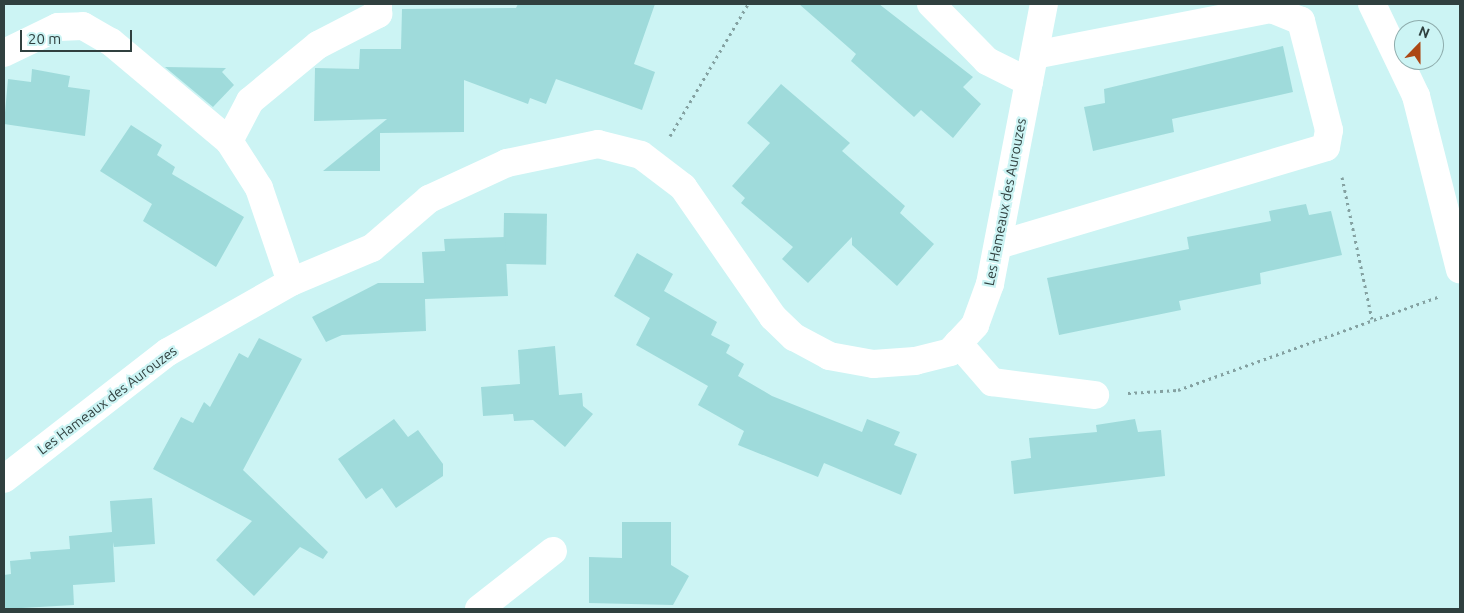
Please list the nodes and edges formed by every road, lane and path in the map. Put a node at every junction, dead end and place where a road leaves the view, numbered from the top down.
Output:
1 (378, 4) edge
2 (748, 4) edge
3 (931, 4) edge
4 (1044, 4) edge
5 (1372, 4) edge
6 (4, 53) edge
7 (1034, 55) junction
8 (1029, 82) junction
9 (229, 141) junction
10 (1326, 147) junction
11 (653, 164) junction
12 (998, 245) junction
13 (1456, 281) edge
14 (291, 282) junction
15 (1372, 320) junction
16 (958, 343) junction
17 (1095, 395) joint
18 (4, 479) edge
19 (553, 551) dead end
20 (479, 609) edge

1 - 9 street
2 - 11 path
3 - 8 street
4 - 7 street, Les Hameaux des Aurouzes
5 - 13 street
6 - 9 street
7 - 8 street, Les Hameaux des Aurouzes
7 - 10 street
8 - 12 street, Les Hameaux des Aurouzes
9 - 14 street
10 - 12 street
10 - 15 path
11 - 14 street, Les Hameaux des Aurouzes
11 - 16 street, Les Hameaux des Aurouzes
12 - 16 street, Les Hameaux des Aurouzes
13 - 15 path
14 - 18 street, Les Hameaux des Aurouzes
15 - 17 path
16 - 17 street
19 - 20 street

